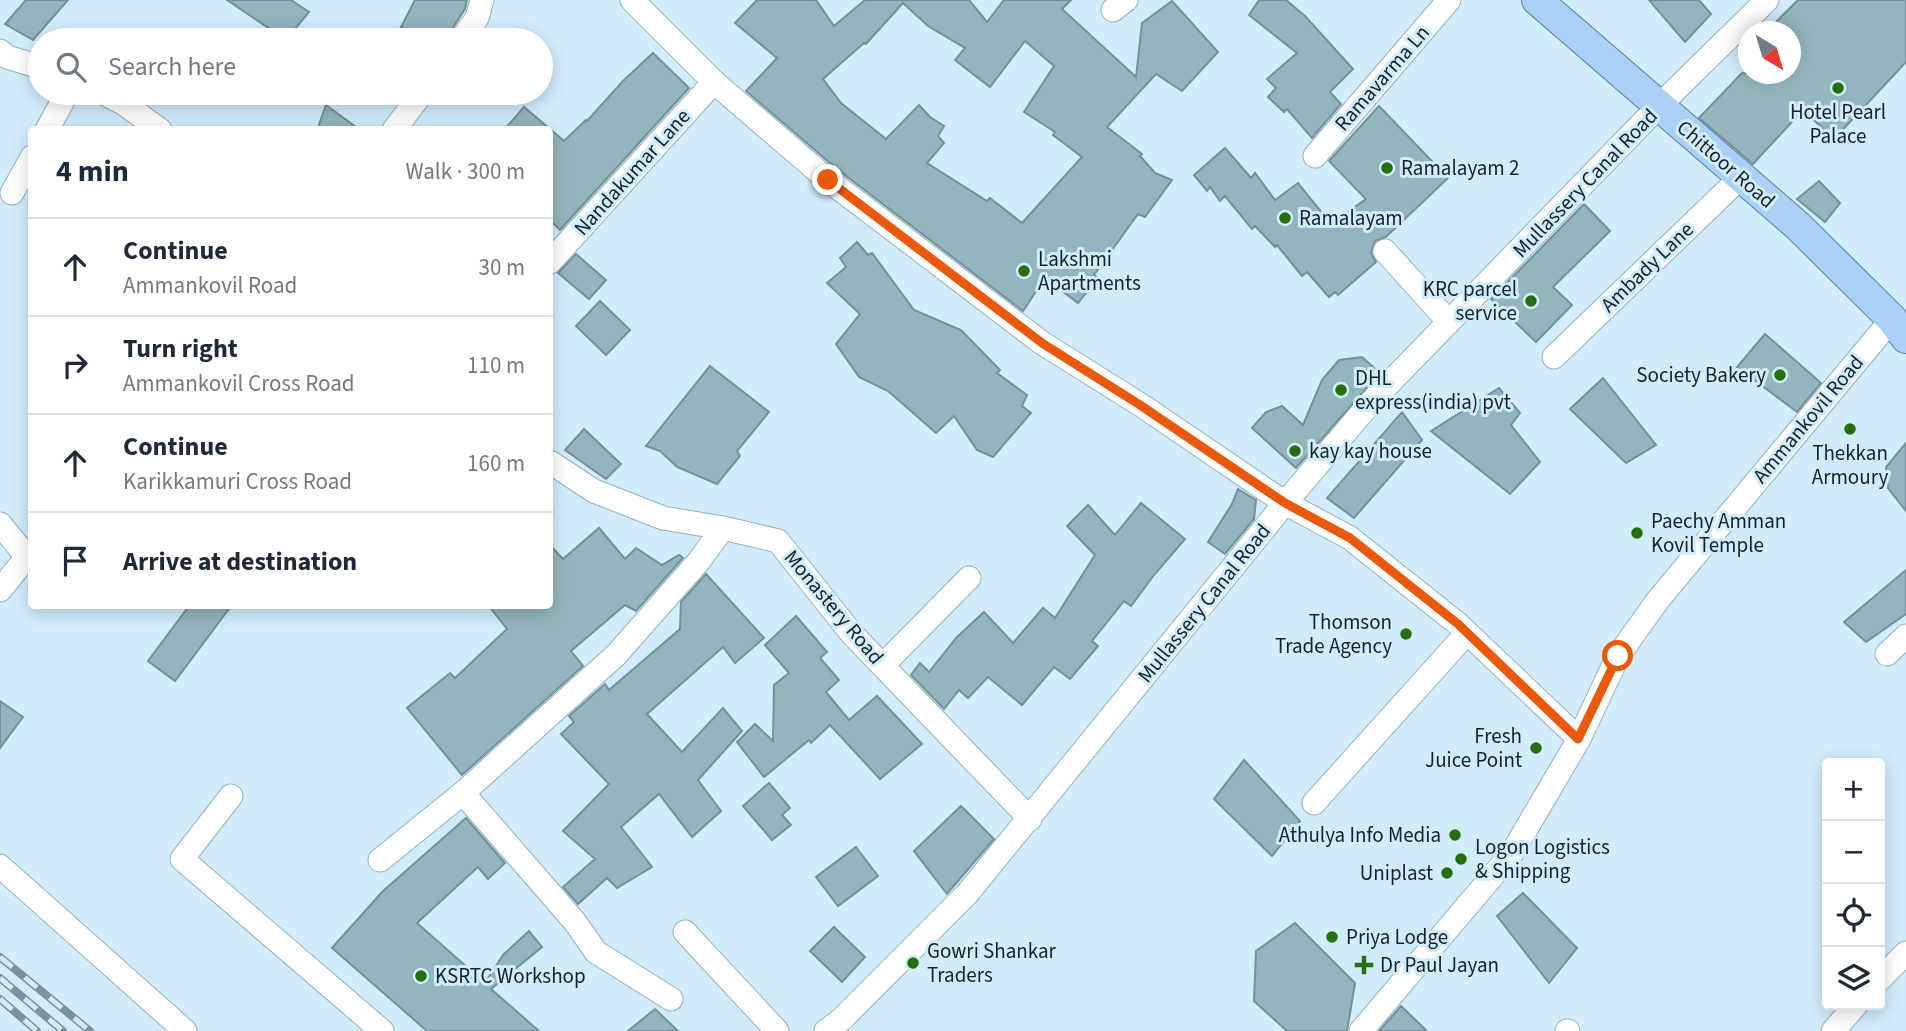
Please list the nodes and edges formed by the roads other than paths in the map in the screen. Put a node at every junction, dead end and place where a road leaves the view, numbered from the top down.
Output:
1 (482, 0) edge
2 (632, 0) edge
3 (1449, 0) edge
4 (1767, 0) edge
5 (1544, 2) edge
6 (470, 28) edge
7 (0, 51) edge
8 (28, 63) edge
9 (714, 82) junction
10 (61, 105) edge
11 (126, 105) edge
12 (413, 105) edge
13 (1659, 106) junction
14 (49, 126) edge
15 (155, 126) edge
16 (397, 126) edge
17 (1315, 156) dead end
18 (28, 164) edge
19 (1741, 177) junction
20 (12, 192) dead end
21 (1385, 251) dead end
22 (553, 259) edge
23 (1449, 323) junction
24 (1899, 328) edge
25 (1554, 357) dead end
26 (553, 464) edge
27 (1285, 503) junction
28 (0, 524) edge
29 (723, 527) junction
30 (28, 555) edge
31 (28, 557) edge
32 (969, 578) dead end
33 (0, 590) edge
34 (1467, 633) junction
35 (1906, 636) edge
36 (1886, 654) dead end
37 (883, 666) junction
38 (1578, 739) junction
39 (463, 793) junction
40 (231, 796) dead end
41 (1314, 803) dead end
42 (1030, 819) junction
43 (380, 860) dead end
44 (0, 866) edge
45 (685, 932) dead end
46 (1906, 953) edge
47 (1885, 974) edge
48 (671, 999) dead end
49 (1852, 1010) edge
50 (830, 1030) edge
51 (186, 1031) edge
52 (382, 1031) edge
53 (777, 1031) edge
54 (1361, 1031) edge
55 (1833, 1031) edge

1 - 6 street
2 - 9 street
3 - 17 street, Ramavarma Ln
4 - 13 street, Mullassery Canal Road
5 - 13 main road, Chittoor Road
7 - 8 street
9 - 22 street, Nandakumar Lane
9 - 27 street
10 - 14 street
11 - 15 street
12 - 16 street
13 - 19 main road, Chittoor Road
13 - 23 street, Mullassery Canal Road
18 - 20 street
19 - 24 main road, Chittoor Road
19 - 25 street, Ambady Lane
21 - 23 street
23 - 27 street, Mullassery Canal Road
24 - 38 street, Ammankovil Road
26 - 29 street, Monastery Road
27 - 34 street
27 - 42 street, Mullassery Canal Road
28 - 30 street
29 - 37 street, Monastery Road
29 - 39 street
31 - 33 street
32 - 37 street
34 - 38 street
34 - 41 street
35 - 36 street
37 - 42 street, Monastery Road
38 - 54 street, Ammankovil Road
39 - 43 street
39 - 48 street
40 - 52 street
42 - 50 street, Mullassery Canal Road
44 - 51 street
45 - 53 street
46 - 47 street
49 - 55 street

